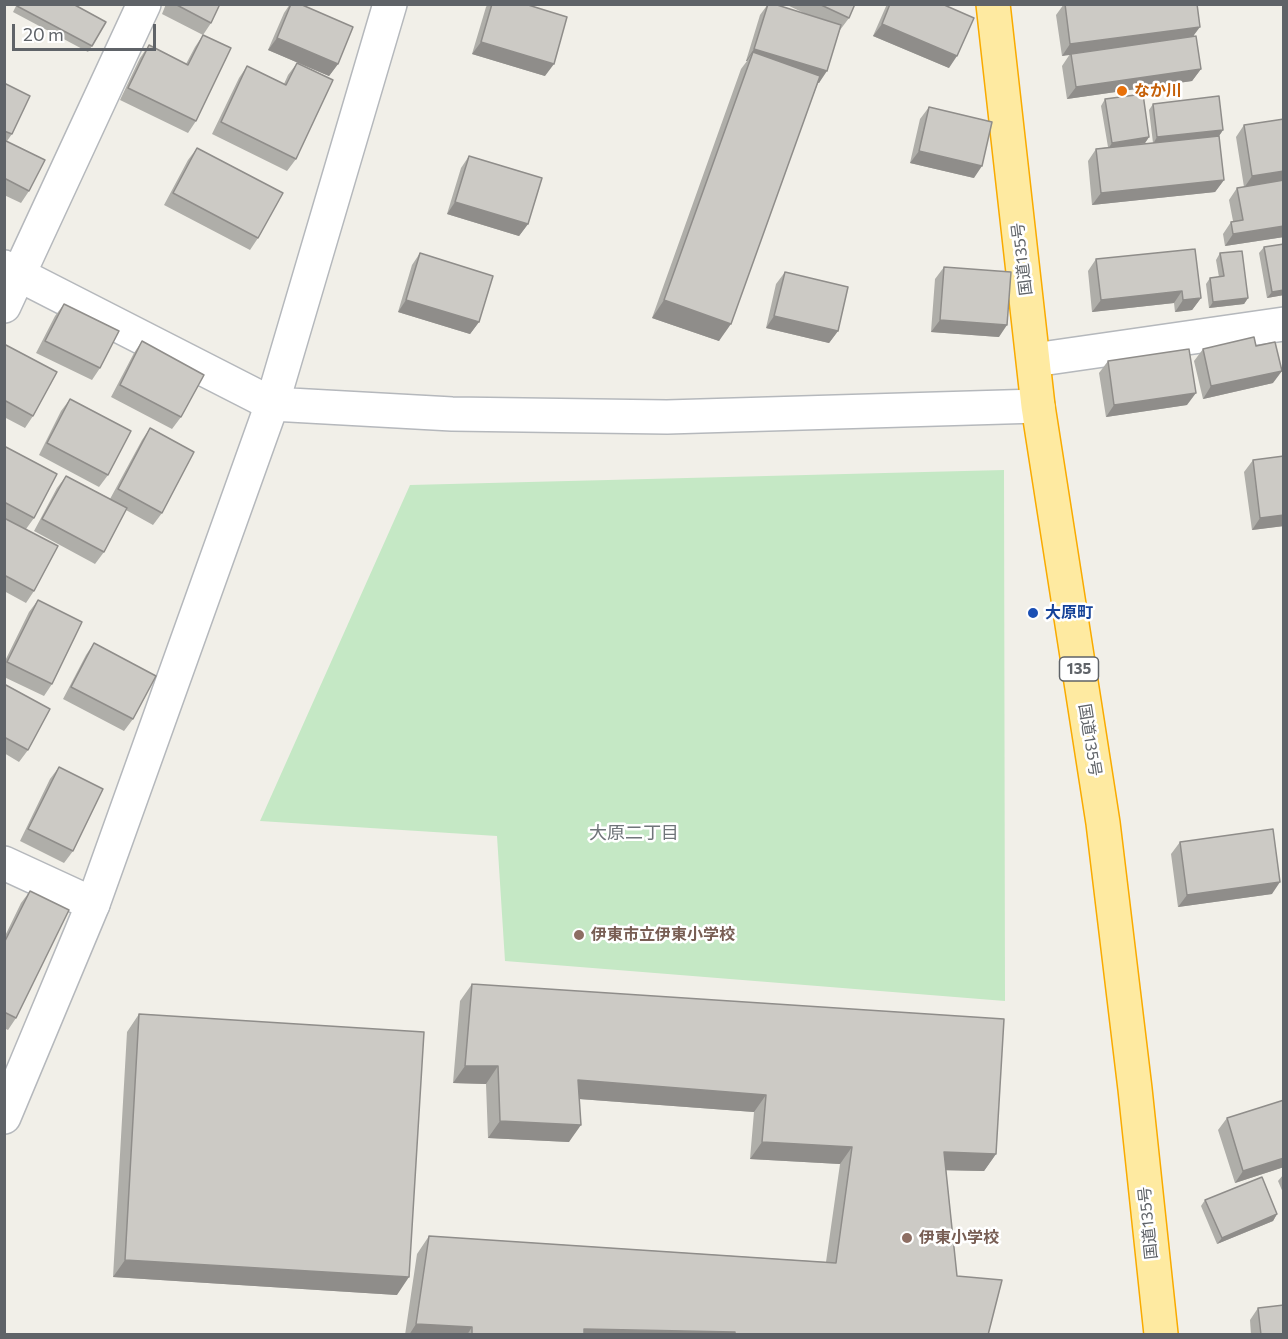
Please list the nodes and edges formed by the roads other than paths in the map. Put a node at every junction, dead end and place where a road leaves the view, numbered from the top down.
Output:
1 (144, 4) edge
2 (390, 4) edge
3 (993, 4) edge
4 (12, 271) edge
5 (4, 306) edge
6 (1284, 324) edge
7 (1034, 360) junction
8 (272, 404) junction
9 (1038, 406) junction
10 (4, 863) edge
11 (93, 904) junction
12 (4, 1117) edge
13 (1161, 1335) edge

1 - 4 street
2 - 8 street
3 - 7 highway, 国道135号 / 135
4 - 5 street
4 - 8 street
6 - 7 street
7 - 9 highway, 国道135号 / 135
8 - 9 street
8 - 11 street
9 - 13 highway, 国道135号 / 135
10 - 11 street
11 - 12 street

